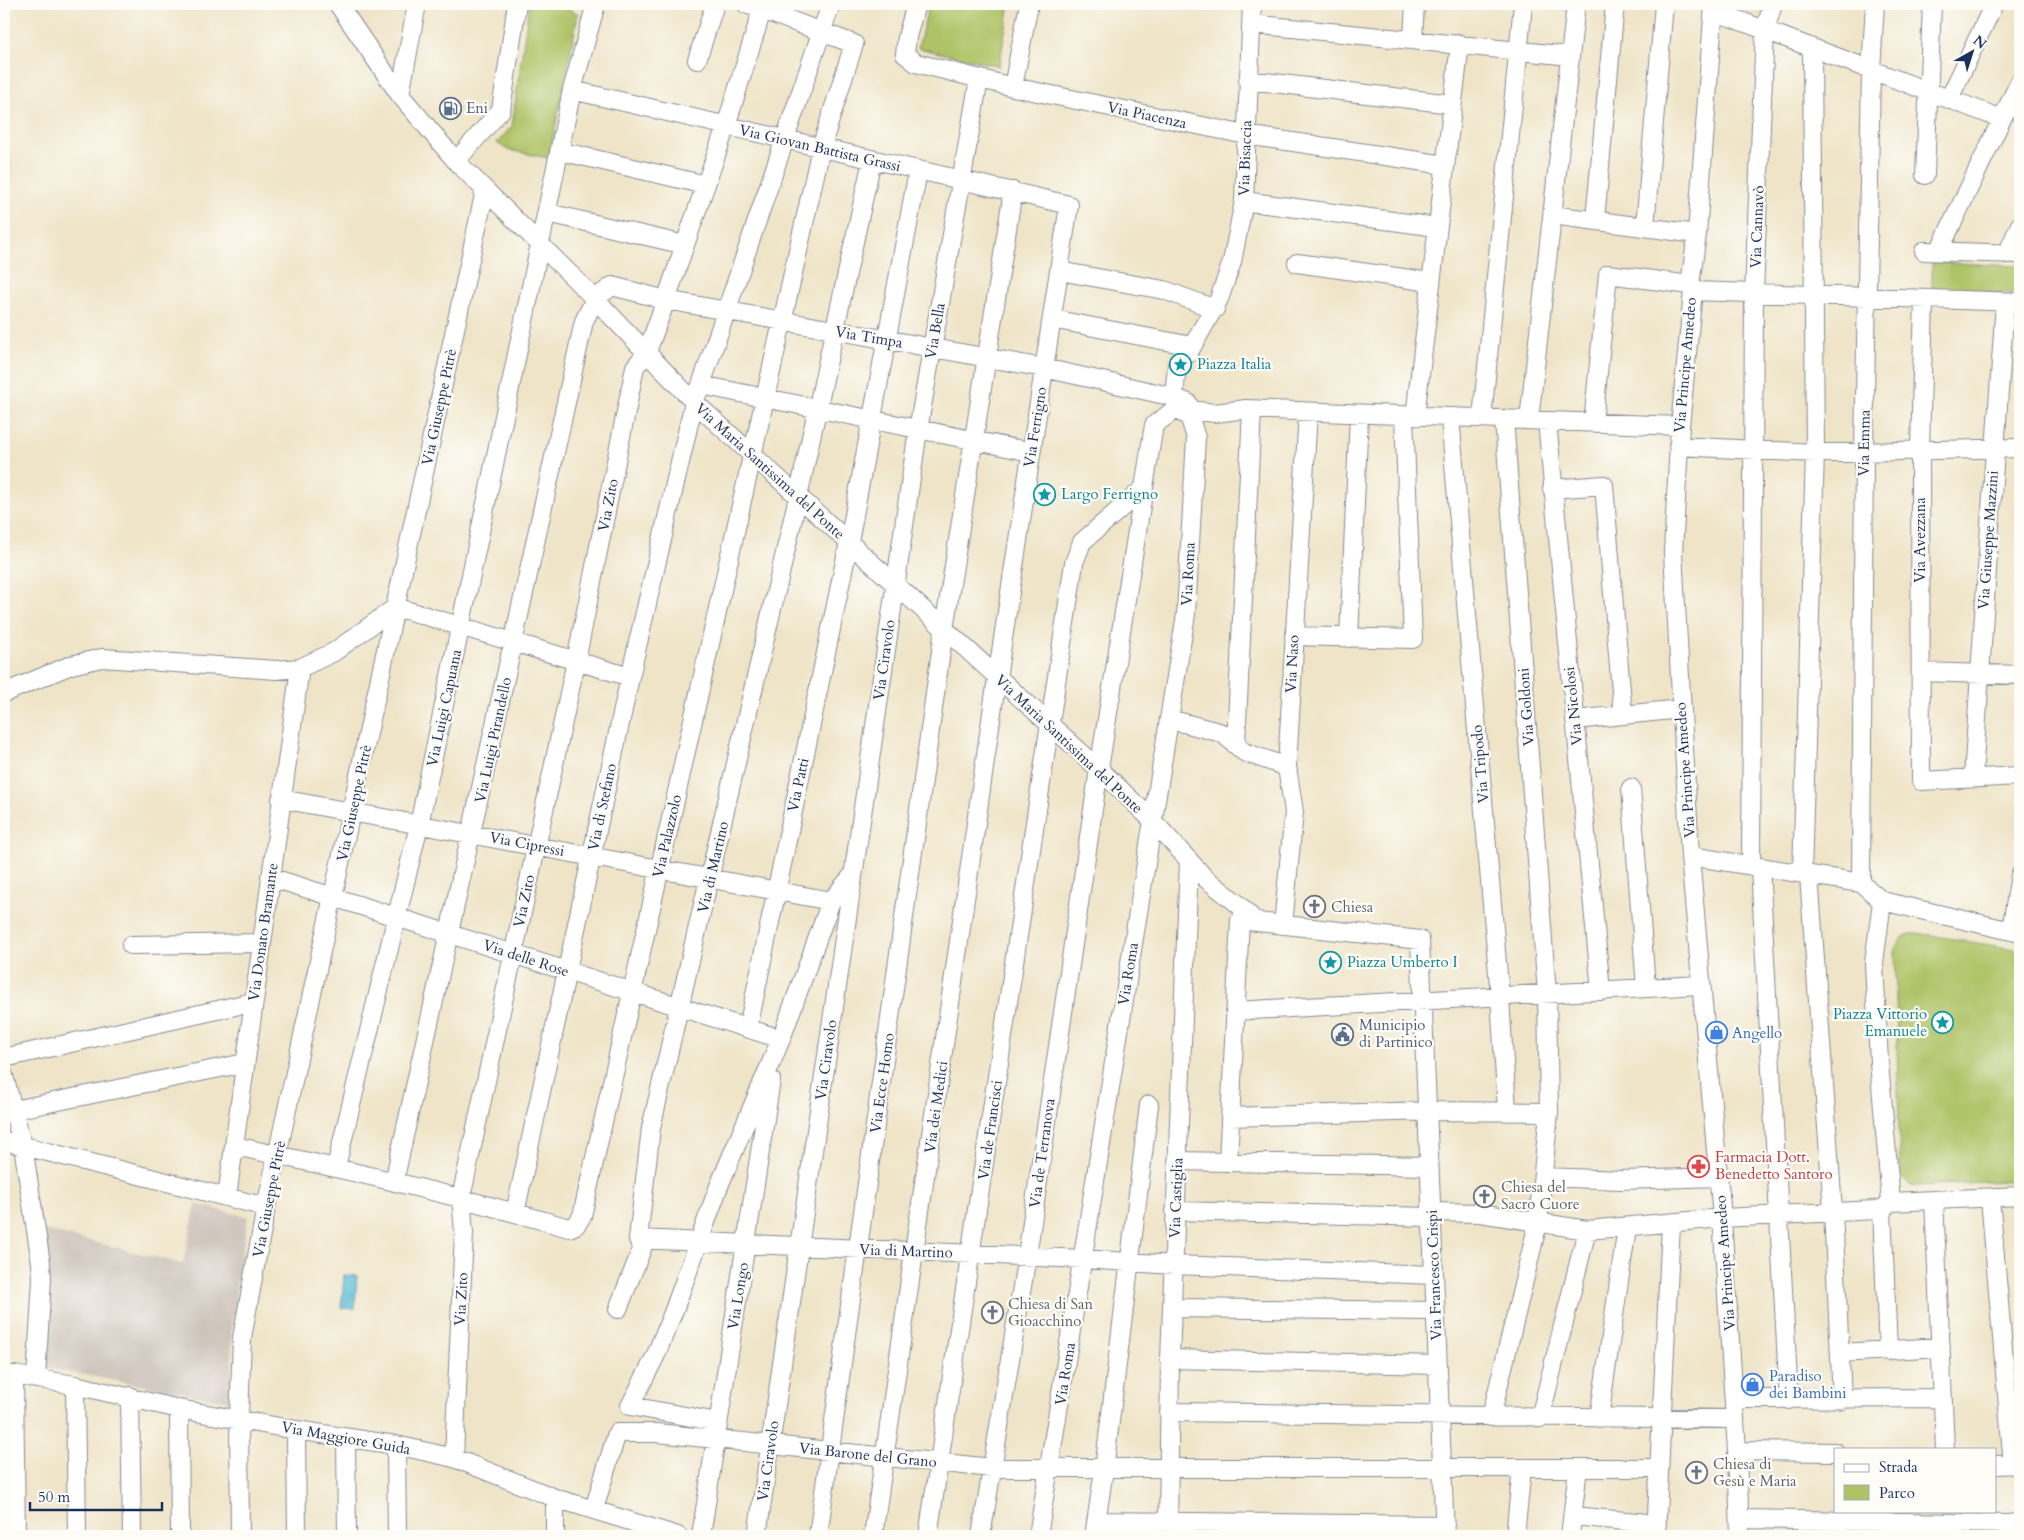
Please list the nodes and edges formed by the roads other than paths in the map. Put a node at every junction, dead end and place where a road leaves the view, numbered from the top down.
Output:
1 (338, 4) edge
2 (417, 4) edge
3 (517, 4) edge
4 (596, 4) edge
5 (715, 4) edge
6 (831, 4) edge
7 (916, 4) edge
8 (1028, 4) edge
9 (1252, 4) edge
10 (1414, 4) edge
11 (1523, 4) edge
12 (1576, 4) edge
13 (1615, 4) edge
14 (1664, 4) edge
15 (1773, 4) edge
16 (1875, 4) edge
17 (1932, 4) edge
18 (1994, 4) edge
19 (757, 6) edge
20 (1714, 8) edge
21 (1250, 24) junction
22 (1765, 30) junction
23 (822, 32) junction
24 (1412, 39) junction
25 (1460, 44) junction
26 (1812, 48) junction
27 (1518, 50) junction
28 (1570, 56) junction
29 (697, 60) dead end
30 (1871, 70) junction
31 (979, 78) junction
32 (1248, 80) junction
33 (2020, 81) edge
34 (1013, 87) junction
35 (572, 90) junction
36 (1928, 92) junction
37 (400, 95) junction
38 (1949, 99) junction
39 (1452, 104) junction
40 (2002, 119) junction
41 (726, 126) junction
42 (1246, 135) junction
43 (784, 139) junction
44 (821, 148) junction
45 (560, 150) junction
46 (872, 160) junction
47 (456, 161) junction
48 (1445, 165) junction
49 (918, 171) junction
50 (1925, 175) dead end
51 (962, 180) junction
52 (706, 185) junction
53 (485, 190) junction
54 (1013, 191) junction
55 (1244, 201) junction
56 (1069, 205) joint
57 (548, 213) junction
58 (1552, 214) junction
59 (1595, 220) junction
60 (2020, 225) edge
61 (1645, 226) junction
62 (1438, 227) junction
63 (1697, 234) junction
64 (685, 245) junction
65 (541, 246) junction
66 (2014, 254) edge
67 (1297, 263) dead end
68 (1059, 270) junction
69 (1431, 282) junction
70 (1691, 288) junction
71 (1754, 293) junction
72 (1814, 294) junction
73 (1867, 297) junction
74 (594, 298) junction
75 (1924, 299) junction
76 (666, 300) junction
77 (2012, 302) edge
78 (1215, 309) junction
79 (726, 311) junction
80 (1052, 319) junction
81 (781, 321) junction
82 (834, 331) junction
83 (886, 340) junction
84 (931, 349) junction
85 (1191, 349) junction
86 (647, 352) junction
87 (985, 358) junction
88 (1044, 368) junction
89 (701, 385) junction
90 (765, 399) junction
91 (694, 402) junction
92 (1182, 405) junction
93 (816, 409) junction
94 (1252, 410) junction
95 (1308, 412) junction
96 (1359, 414) junction
97 (1409, 416) junction
98 (1450, 417) junction
99 (1482, 418) junction
100 (1504, 419) junction
101 (870, 420) junction
102 (1529, 420) junction
103 (1547, 421) junction
104 (1593, 422) junction
105 (1680, 426) junction
106 (918, 430) junction
107 (975, 441) junction
108 (1678, 446) junction
109 (1995, 448) junction
110 (2020, 448) edge
111 (1920, 450) junction
112 (1752, 451) junction
113 (1031, 452) junction
114 (1864, 452) junction
115 (1815, 453) junction
116 (753, 456) junction
117 (1144, 488) junction
118 (1552, 489) junction
119 (798, 496) junction
120 (848, 542) junction
121 (896, 585) junction
122 (396, 607) junction
123 (461, 627) junction
124 (944, 629) junction
125 (1294, 636) junction
126 (1349, 638) junction
127 (514, 642) junction
128 (576, 661) junction
129 (300, 668) junction
130 (1920, 672) junction
131 (1979, 674) junction
132 (2020, 675) edge
133 (630, 677) junction
134 (997, 678) junction
135 (4, 693) edge
136 (1681, 709) junction
137 (1623, 715) junction
138 (1169, 718) junction
139 (1575, 720) junction
140 (1049, 724) junction
141 (1236, 743) junction
142 (1288, 767) junction
143 (1099, 769) junction
144 (2020, 776) edge
145 (1973, 778) junction
146 (1631, 788) dead end
147 (281, 799) junction
148 (352, 812) junction
149 (1152, 820) junction
150 (419, 824) junction
151 (472, 834) junction
152 (536, 846) junction
153 (592, 856) junction
154 (1690, 856) junction
155 (1189, 860) junction
156 (1756, 867) junction
157 (660, 870) junction
158 (1806, 874) junction
159 (2020, 875) edge
160 (852, 876) junction
161 (270, 877) junction
162 (711, 878) junction
163 (1861, 883) junction
164 (776, 890) junction
165 (334, 897) junction
166 (831, 901) junction
167 (1882, 901) junction
168 (1244, 915) junction
169 (396, 917) junction
170 (1284, 920) junction
171 (2016, 932) edge
172 (449, 934) junction
173 (262, 942) junction
174 (130, 945) dead end
175 (512, 954) junction
176 (568, 971) junction
177 (1700, 985) junction
178 (1646, 988) junction
179 (632, 991) junction
180 (1601, 991) junction
181 (1547, 994) junction
182 (1500, 997) junction
183 (253, 1002) junction
184 (1426, 1005) junction
185 (680, 1006) junction
186 (1235, 1014) junction
187 (748, 1028) junction
188 (781, 1038) junction
189 (774, 1056) junction
190 (4, 1058) edge
191 (245, 1062) junction
192 (4, 1076) edge
193 (1149, 1105) dead end
194 (8, 1111) edge
195 (1427, 1112) junction
196 (1507, 1112) junction
197 (1550, 1112) junction
198 (1230, 1117) junction
199 (4, 1141) edge
200 (23, 1146) junction
201 (234, 1146) junction
202 (277, 1155) junction
203 (1177, 1161) junction
204 (1228, 1162) junction
205 (1429, 1166) junction
206 (336, 1167) junction
207 (1544, 1177) junction
208 (1718, 1177) junction
209 (394, 1182) junction
210 (2020, 1196) edge
211 (227, 1197) junction
212 (461, 1198) junction
213 (1991, 1206) junction
214 (266, 1207) junction
215 (1883, 1207) junction
216 (1934, 1209) junction
217 (1176, 1211) junction
218 (1833, 1211) junction
219 (515, 1212) junction
220 (1780, 1214) junction
221 (1431, 1215) junction
222 (1722, 1218) junction
223 (1538, 1223) junction
224 (1671, 1224) junction
225 (1627, 1227) junction
226 (1587, 1230) junction
227 (638, 1239) junction
228 (700, 1244) junction
229 (746, 1244) junction
230 (800, 1246) junction
231 (859, 1249) junction
232 (915, 1251) junction
233 (971, 1254) junction
234 (1027, 1256) junction
235 (1083, 1259) junction
236 (1128, 1262) junction
237 (1174, 1265) junction
238 (1434, 1275) junction
239 (1173, 1308) junction
240 (618, 1309) dead end
241 (1435, 1311) junction
242 (1941, 1347) junction
243 (1888, 1350) junction
244 (1840, 1353) junction
245 (1170, 1359) junction
246 (1438, 1365) junction
247 (9, 1376) edge
248 (36, 1379) junction
249 (75, 1385) junction
250 (130, 1396) junction
251 (1943, 1398) junction
252 (1734, 1399) junction
253 (1789, 1400) junction
254 (1842, 1400) junction
255 (179, 1409) junction
256 (1169, 1412) junction
257 (1440, 1417) junction
258 (1491, 1417) junction
259 (238, 1418) junction
260 (1540, 1418) junction
261 (1599, 1418) junction
262 (1660, 1418) junction
263 (1735, 1419) junction
264 (296, 1430) junction
265 (717, 1431) junction
266 (346, 1438) junction
267 (396, 1445) junction
268 (771, 1445) junction
269 (1945, 1448) edge
270 (829, 1451) junction
271 (1737, 1452) junction
272 (1834, 1452) edge
273 (884, 1457) junction
274 (454, 1458) junction
275 (939, 1462) junction
276 (2009, 1465) edge
277 (992, 1468) junction
278 (1442, 1468) junction
279 (1522, 1468) junction
280 (1578, 1468) junction
281 (1659, 1468) junction
282 (1050, 1469) junction
283 (1104, 1470) junction
284 (1170, 1470) junction
285 (555, 1498) junction
286 (594, 1509) junction
287 (1573, 1516) junction
288 (2020, 1522) edge
289 (1740, 1528) edge
290 (1095, 1529) edge
291 (1169, 1529) edge
292 (1657, 1530) edge
293 (1445, 1531) edge
294 (16, 1536) edge
295 (77, 1536) edge
296 (132, 1536) edge
297 (180, 1536) edge
298 (240, 1536) edge
299 (297, 1536) edge
300 (347, 1536) edge
301 (397, 1536) edge
302 (555, 1536) edge
303 (678, 1536) edge
304 (701, 1536) edge
305 (757, 1536) edge
306 (818, 1536) edge
307 (873, 1536) edge
308 (928, 1536) edge
309 (981, 1536) edge
310 (1038, 1536) edge
311 (1515, 1536) edge
312 (1570, 1536) edge

1 - 37 street, Via Maria Santissima del Ponte
2 - 37 street
3 - 47 street
4 - 35 street, Via Luigi Capuana
5 - 29 street
6 - 23 street, Via di Stefano
7 - 31 street, Via Piacenza
8 - 34 street
9 - 21 street, Via Bisaccia
10 - 24 street
11 - 27 street
12 - 28 street
13 - 59 street
14 - 61 street
15 - 22 street, Via Cannavò
16 - 30 street, Via Emma
17 - 36 street
18 - 38 street
19 - 23 street
19 - 41 street, Via Zito
20 - 22 street
20 - 63 street, Via Principe Amedeo
21 - 24 street
21 - 32 street, Via Bisaccia
22 - 26 street
22 - 71 street, Via Cannavò
23 - 43 street, Via di Stefano
23 - 44 street, Via Palazzolo
24 - 25 street
25 - 27 street
25 - 39 street
26 - 30 street
26 - 72 street
27 - 28 street
27 - 99 street
28 - 58 street
30 - 36 street
30 - 73 street, Via Emma
31 - 34 street, Via Piacenza
31 - 51 street, Via Bella
32 - 39 street
32 - 42 street, Via Bisaccia
33 - 40 street
34 - 42 street, Via Piacenza
35 - 41 street, Via Giovan Battista Grassi
35 - 45 street, Via Luigi Capuana
36 - 38 street
36 - 50 street
37 - 47 street, Via Maria Santissima del Ponte
38 - 40 street
39 - 48 street
40 - 66 street
41 - 43 street, Via Giovan Battista Grassi
41 - 52 street, Via Zito
42 - 48 street, Via Piacenza
42 - 55 street, Via Bisaccia
43 - 44 street, Via Giovan Battista Grassi
43 - 79 street, Via di Stefano
44 - 46 street, Via Giovan Battista Grassi
44 - 81 street, Via Palazzolo
45 - 52 street
45 - 57 street, Via Luigi Capuana
46 - 49 street, Via Giovan Battista Grassi
46 - 82 street, Via di Martino
47 - 53 street, Via Maria Santissima del Ponte
48 - 62 street
49 - 51 street, Via Giovan Battista Grassi
49 - 83 street, Via Patti
51 - 54 street, Via Giovan Battista Grassi
51 - 84 street, Via Bella
52 - 64 street, Via Zito
53 - 65 street, Via Maria Santissima del Ponte
53 - 122 street, Via Giuseppe Pitrè
54 - 56 street, Via Giovan Battista Grassi
54 - 87 street, Via Ecce Homo
55 - 62 street
55 - 78 street, Via Bisaccia
56 - 68 street, Via Ferrigno
57 - 64 street
57 - 65 street, Via Luigi Capuana
58 - 59 street
58 - 102 street
59 - 61 street
60 - 66 street
61 - 63 street
62 - 69 street
63 - 70 street, Via Principe Amedeo
64 - 76 street, Via Zito
65 - 74 street, Via Maria Santissima del Ponte
65 - 123 street, Via Luigi Capuana
67 - 69 street
68 - 78 street
68 - 80 street, Via Ferrigno
69 - 97 street
70 - 71 street
70 - 104 street
70 - 105 street, Via Principe Amedeo
71 - 72 street
71 - 112 street, Via Cannavò
72 - 73 street
72 - 115 street
73 - 75 street
73 - 114 street, Via Emma
74 - 76 street, Via Timpa
74 - 86 street, Via Maria Santissima del Ponte
74 - 127 street, Via Luigi Pirandello
75 - 77 street
75 - 111 street, Via Avezzana
76 - 79 street, Via Timpa
76 - 86 street, Via Zito
77 - 109 street, Via Giuseppe Mazzini
78 - 85 street, Via Bisaccia
79 - 81 street, Via Timpa
79 - 89 street, Via di Stefano
80 - 85 street
80 - 88 street, Via Ferrigno
81 - 82 street, Via Timpa
81 - 90 street, Via Palazzolo
82 - 83 street, Via Timpa
82 - 93 street, Via di Martino
83 - 84 street, Via Timpa
83 - 101 street, Via Patti
84 - 87 street, Via Timpa
84 - 106 street, Via Bella
85 - 92 street
86 - 91 street, Via Maria Santissima del Ponte
86 - 128 street, Via Zito
87 - 88 street, Via Timpa
87 - 107 street, Via Ecce Homo
88 - 92 street, Via Timpa
88 - 113 street, Via Ferrigno
89 - 90 street
89 - 91 street, Via di Stefano
90 - 93 street
90 - 116 street, Via Palazzolo
91 - 116 street, Via Maria Santissima del Ponte
91 - 133 street, Via di Stefano
92 - 94 street, Via Timpa
92 - 117 street, Via de Terranova
92 - 138 street, Via Roma
93 - 101 street
93 - 119 street, Via di Martino
94 - 95 street, Via Timpa
94 - 141 street
95 - 96 street, Via Timpa
95 - 125 street, Via Naso
96 - 97 street, Via Timpa
96 - 126 street
97 - 98 street, Via Timpa
97 - 126 street
98 - 99 street, Via Timpa
98 - 182 street, Via Tripodo
99 - 100 street, Via Timpa
100 - 102 street, Via Timpa
100 - 181 street, Via Goldoni
101 - 106 street
101 - 120 street, Via Patti
102 - 103 street, Via Timpa
103 - 104 street, Via Timpa
103 - 118 street, Via Nicolosi
104 - 105 street, Via Timpa
105 - 108 street, Via Principe Amedeo
106 - 107 street
106 - 121 street, Via Bella
107 - 113 street
107 - 124 street, Via Ecce Homo
108 - 112 street
108 - 136 street, Via Principe Amedeo
109 - 110 street
109 - 111 street
109 - 131 street, Via Giuseppe Mazzini
111 - 114 street
111 - 130 street, Via Avezzana
112 - 115 street
112 - 156 street, Via Cannavò
113 - 134 street, Via Ferrigno
114 - 115 street
114 - 163 street, Via Emma
115 - 158 street
116 - 119 street, Via Maria Santissima del Ponte
116 - 157 street, Via Palazzolo
117 - 140 street, Via de Francisci
117 - 143 street, Via de Terranova
118 - 137 street
118 - 139 street, Via Nicolosi
119 - 120 street, Via Maria Santissima del Ponte
119 - 162 street, Via di Martino
120 - 121 street, Via Maria Santissima del Ponte
120 - 164 street, Via Patti
121 - 124 street, Via Maria Santissima del Ponte
121 - 160 street, Via Ciravolo
122 - 123 street
122 - 129 street
122 - 148 street, Via Giuseppe Pitrè
123 - 127 street
123 - 150 street, Via Luigi Capuana
124 - 134 street, Via Maria Santissima del Ponte
124 - 231 street, Via Ecce Homo
125 - 126 street
125 - 142 street, Via Naso
127 - 128 street
127 - 151 street, Via Luigi Pirandello
128 - 133 street
128 - 152 street, Via Zito
129 - 135 street
129 - 147 street, Via Donato Bramante
130 - 131 street
130 - 145 street, Via Avezzana
131 - 132 street
131 - 145 street, Via Giuseppe Mazzini
133 - 153 street, Via di Stefano
134 - 140 street, Via Maria Santissima del Ponte
134 - 232 street, Via dei Medici
136 - 137 street
136 - 154 street, Via Principe Amedeo
137 - 139 street
138 - 141 street
138 - 149 street, Via Roma
139 - 180 street, Via Nicolosi
140 - 143 street, Via Maria Santissima del Ponte
140 - 233 street, Via de Francisci
141 - 142 street
142 - 170 street, Via Naso
143 - 149 street, Via Maria Santissima del Ponte
143 - 234 street, Via de Terranova
144 - 145 street
146 - 178 street
147 - 148 street, Via Cipressi
147 - 161 street, Via Donato Bramante
148 - 150 street, Via Cipressi
148 - 165 street, Via Giuseppe Pitrè
149 - 155 street, Via Maria Santissima del Ponte
149 - 235 street, Via Roma
150 - 151 street, Via Cipressi
150 - 169 street, Via Luigi Capuana
151 - 152 street, Via Cipressi
151 - 172 street, Via Luigi Pirandello
152 - 153 street, Via Cipressi
152 - 175 street, Via Zito
153 - 157 street, Via Cipressi
153 - 176 street, Via di Stefano
154 - 156 street
154 - 177 street, Via Principe Amedeo
155 - 168 street, Via Maria Santissima del Ponte
155 - 203 street, Via Castiglia
156 - 158 street
156 - 220 street, Via Cannavò
157 - 162 street, Via Cipressi
157 - 179 street, Via Palazzolo
158 - 163 street
158 - 218 street
159 - 171 street
160 - 166 street
160 - 230 street, Via Ciravolo
161 - 165 street, Via delle Rose
161 - 173 street, Via Donato Bramante
162 - 164 street, Via Cipressi
162 - 185 street, Via di Martino
163 - 167 street
164 - 166 street, Via Cipressi
164 - 187 street, Via Patti
165 - 169 street, Via delle Rose
165 - 202 street, Via Giuseppe Pitrè
166 - 188 street
167 - 171 street
167 - 215 street
168 - 170 street
168 - 186 street
169 - 172 street, Via delle Rose
169 - 206 street, Via Luigi Capuana
170 - 184 street, Via Francesco Crispi
172 - 175 street, Via delle Rose
172 - 209 street, Via Luigi Pirandello
173 - 174 street
173 - 183 street, Via Donato Bramante
175 - 176 street, Via delle Rose
175 - 212 street, Via Zito
176 - 179 street, Via delle Rose
176 - 219 street, Via di Stefano
177 - 178 street
177 - 208 street, Via Principe Amedeo
178 - 180 street
179 - 185 street, Via delle Rose
179 - 219 street, Via Palazzolo
180 - 181 street
181 - 182 street
181 - 197 street, Via Goldoni
182 - 184 street
182 - 196 street, Via Tripodo
183 - 190 street
183 - 191 street, Via Donato Bramante
184 - 186 street
184 - 195 street, Via Francesco Crispi
185 - 187 street, Via delle Rose
185 - 227 street, Via di Martino
186 - 198 street
187 - 188 street, Via delle Rose
188 - 189 street
189 - 228 street
189 - 229 street, Via Longo
191 - 194 street
191 - 201 street, Via Donato Bramante
192 - 194 street
193 - 236 street
194 - 200 street
195 - 196 street
195 - 198 street
195 - 205 street, Via Francesco Crispi
196 - 197 street
197 - 207 street, Via Goldoni
198 - 204 street
199 - 200 street
200 - 211 street
200 - 248 street
201 - 202 street
201 - 211 street, Via Donato Bramante
202 - 206 street
202 - 214 street, Via Giuseppe Pitrè
203 - 204 street
203 - 217 street, Via Castiglia
204 - 205 street
205 - 221 street, Via Francesco Crispi
206 - 209 street
207 - 208 street
207 - 223 street, Via Goldoni
208 - 222 street, Via Principe Amedeo
209 - 212 street
210 - 213 street
211 - 214 street
212 - 219 street
212 - 274 street, Via Zito
213 - 216 street
213 - 276 street
214 - 259 street, Via Giuseppe Pitrè
215 - 216 street
215 - 218 street
215 - 243 street
216 - 242 street
217 - 221 street
217 - 237 street, Via Castiglia
218 - 220 street
218 - 244 street
220 - 222 street
220 - 253 street, Via Cannavò
221 - 223 street
221 - 238 street, Via Francesco Crispi
222 - 224 street
222 - 252 street, Via Principe Amedeo
223 - 226 street
223 - 258 street, Via Goldoni
224 - 225 street
224 - 262 street
225 - 226 street
225 - 261 street
226 - 260 street
227 - 228 street, Via di Martino
227 - 240 street, Via di Martino
228 - 229 street, Via di Martino
228 - 265 street
229 - 230 street, Via di Martino
229 - 265 street, Via Longo
230 - 231 street, Via di Martino
230 - 268 street, Via Ciravolo
231 - 232 street, Via di Martino
231 - 270 street, Via Ecce Homo
232 - 233 street, Via di Martino
232 - 273 street, Via dei Medici
233 - 234 street, Via di Martino
233 - 275 street, Via de Francisci
234 - 235 street, Via di Martino
234 - 277 street, Via de Terranova
235 - 236 street, Via di Martino
235 - 282 street, Via Roma
236 - 237 street, Via di Martino
236 - 283 street
237 - 238 street, Via di Martino
237 - 239 street, Via Castiglia
238 - 241 street, Via Francesco Crispi
239 - 241 street
239 - 245 street, Via Castiglia
241 - 246 street, Via Francesco Crispi
242 - 243 street
242 - 251 street
243 - 244 street
244 - 254 street
245 - 246 street
245 - 256 street, Via Castiglia
246 - 257 street, Via Francesco Crispi
247 - 248 street, Via Maggiore Guida
247 - 294 street
248 - 249 street, Via Maggiore Guida
249 - 250 street, Via Maggiore Guida
249 - 295 street
250 - 255 street, Via Maggiore Guida
250 - 296 street
251 - 254 street
251 - 269 street
252 - 253 street
252 - 263 street, Via Principe Amedeo
253 - 254 street
255 - 259 street, Via Maggiore Guida
255 - 297 street
256 - 257 street
256 - 284 street, Via Castiglia
257 - 258 street
257 - 278 street, Via Francesco Crispi
258 - 260 street
259 - 264 street, Via Maggiore Guida
259 - 298 street, Via Giuseppe Pitrè
260 - 261 street
261 - 262 street
262 - 263 street
262 - 281 street
263 - 271 street, Via Principe Amedeo
264 - 266 street, Via Maggiore Guida
264 - 299 street
265 - 268 street, Via Barone del Grano
265 - 286 street, Via Barone del Grano
265 - 304 street, Via Longo
266 - 267 street, Via Maggiore Guida
266 - 300 street
267 - 274 street, Via Maggiore Guida
267 - 301 street
268 - 270 street, Via Barone del Grano
268 - 305 street, Via Ciravolo
270 - 273 street, Via Barone del Grano
270 - 306 street, Via Ecce Homo
271 - 272 street
271 - 289 street, Via Principe Amedeo
273 - 275 street, Via Barone del Grano
273 - 307 street, Via dei Medici
274 - 285 street, Via Maggiore Guida
275 - 277 street, Via Barone del Grano
275 - 308 street, Via de Francisci
277 - 282 street, Via Barone del Grano
277 - 309 street, Via de Terranova
278 - 279 street, Via Barone del Grano
278 - 284 street, Via Barone del Grano
278 - 293 street, Via Francesco Crispi
279 - 280 street, Via Barone del Grano
279 - 311 street
280 - 281 street, Via Barone del Grano
280 - 287 street
281 - 292 street
282 - 283 street, Via Barone del Grano
282 - 310 street, Via Roma
283 - 284 street, Via Barone del Grano
283 - 290 street
284 - 291 street, Via Castiglia
285 - 286 street, Via Maggiore Guida
285 - 302 street
286 - 303 street, Via Maggiore Guida
287 - 292 street
287 - 312 street
288 - 289 street
290 - 291 street
291 - 293 street

